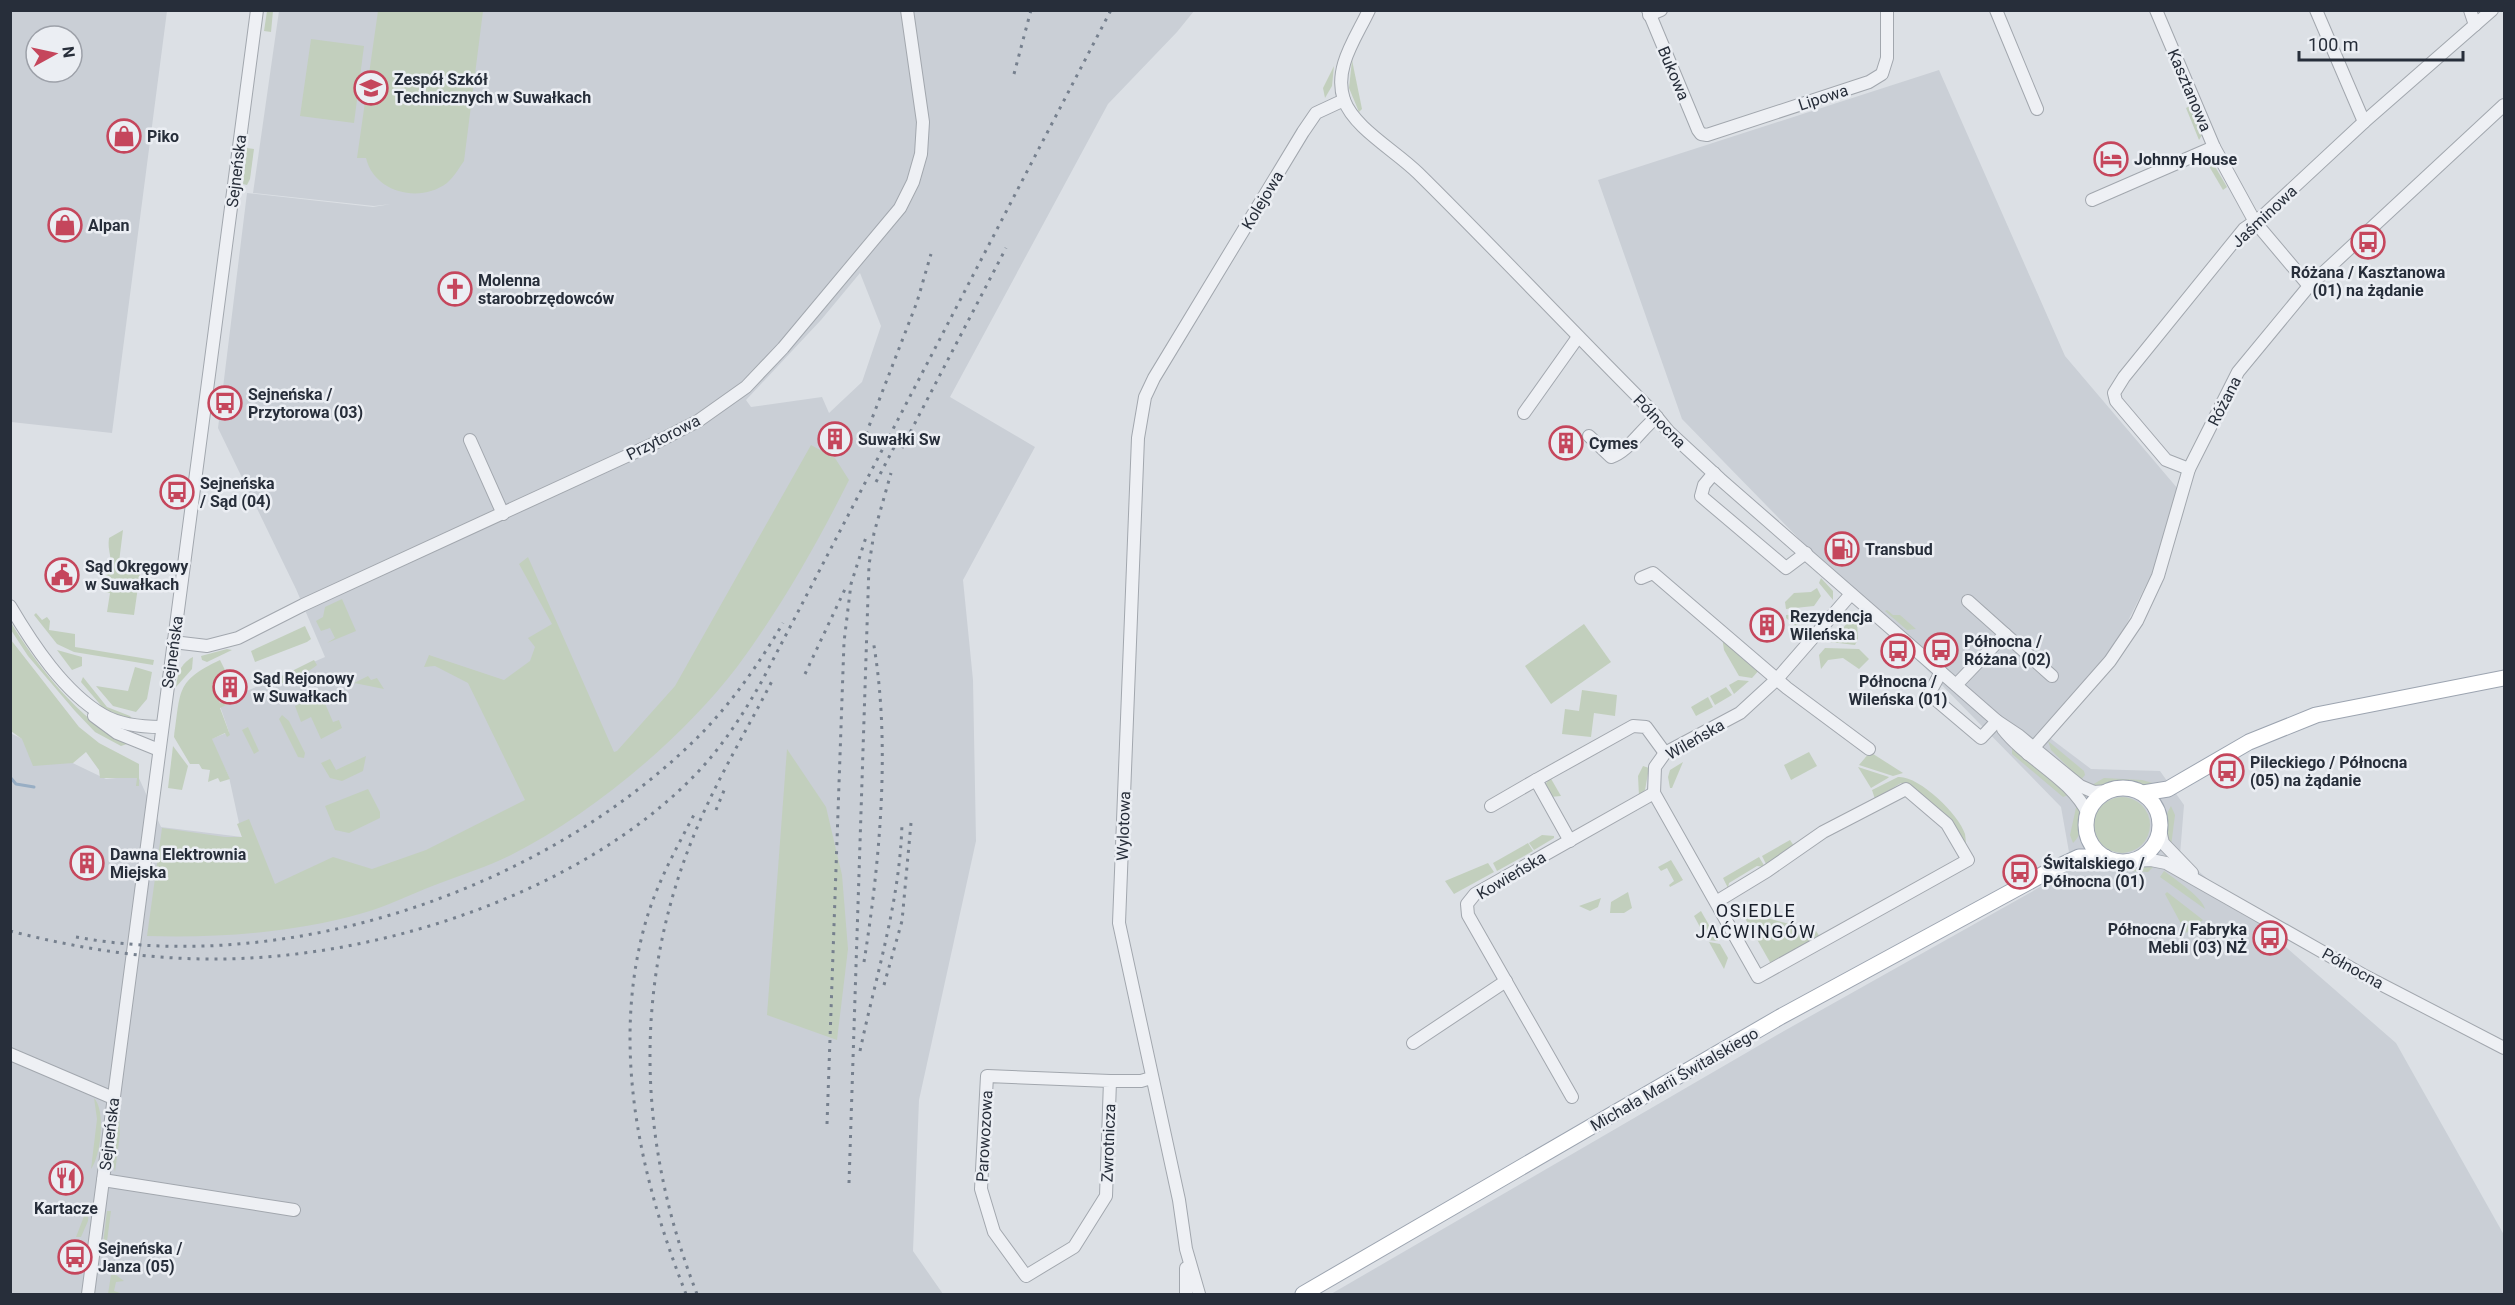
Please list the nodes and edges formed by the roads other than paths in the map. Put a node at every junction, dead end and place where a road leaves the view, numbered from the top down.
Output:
1 (257, 10) edge
2 (907, 10) edge
3 (1369, 10) edge
4 (1887, 10) edge
5 (1996, 10) edge
6 (2156, 10) edge
7 (2316, 10) edge
8 (2470, 10) edge
9 (2492, 10) edge
10 (1653, 12) edge
11 (2475, 25) junction
12 (1344, 100) junction
13 (2505, 105) edge
14 (2037, 109) dead end
15 (2364, 122) junction
16 (1701, 134) joint
17 (2214, 147) junction
18 (2092, 200) dead end
19 (2255, 222) junction
20 (2309, 286) junction
21 (1578, 337) junction
22 (1145, 397) joint
23 (1524, 413) dead end
24 (1657, 417) junction
25 (1589, 436) dead end
26 (470, 440) dead end
27 (2189, 469) junction
28 (1714, 473) junction
29 (503, 514) junction
30 (1806, 553) junction
31 (1641, 578) dead end
32 (1851, 594) junction
33 (1968, 601) dead end
34 (10, 606) edge
35 (2005, 634) junction
36 (173, 642) junction
37 (1941, 672) junction
38 (2052, 676) dead end
39 (2505, 678) edge
40 (1777, 679) junction
41 (1956, 685) junction
42 (76, 694) junction
43 (1997, 721) junction
44 (162, 727) junction
45 (1869, 749) dead end
46 (159, 750) junction
47 (2031, 751) junction
48 (1665, 753) junction
49 (2190, 778) junction
50 (1536, 780) junction
51 (2108, 791) junction
52 (1654, 793) junction
53 (2143, 793) junction
54 (1491, 806) dead end
55 (2087, 819) junction
56 (2160, 824) junction
57 (1570, 841) junction
58 (2105, 857) junction
59 (2134, 861) junction
60 (2049, 871) junction
61 (2203, 885) junction
62 (1716, 902) junction
63 (1506, 981) junction
64 (1413, 1043) dead end
65 (2505, 1048) edge
66 (10, 1054) edge
67 (1151, 1078) junction
68 (1110, 1081) junction
69 (1572, 1097) dead end
70 (113, 1098) junction
71 (103, 1180) junction
72 (294, 1210) dead end
73 (1186, 1249) junction
74 (1026, 1276) joint
75 (88, 1294) edge
76 (1186, 1294) edge
77 (1199, 1294) edge
78 (1303, 1294) edge

1 - 36 street, Sejneńska
2 - 29 street, Przytorowa
3 - 12 street
4 - 16 street, Lipowa
5 - 14 street
6 - 17 street, Kasztanowa
7 - 15 street
8 - 11 street
9 - 11 street, Jaśminowa
10 - 16 street, Bukowa
11 - 15 street, Jaśminowa
12 - 21 street, Północna
12 - 22 street, Kolejowa
13 - 20 street, Różana
15 - 19 street, Jaśminowa
17 - 18 street
17 - 19 street, Kasztanowa
19 - 20 street, Kasztanowa
19 - 27 street, Jaśminowa
20 - 27 street, Różana
21 - 23 street
21 - 24 street, Północna
22 - 67 street, Wylotowa
24 - 25 street
24 - 28 street, Północna
26 - 29 street
27 - 47 street, Różana
28 - 30 street, Północna
28 - 30 street
29 - 36 street, Przytorowa
30 - 32 street, Północna
31 - 40 street
32 - 37 street, Północna
32 - 40 street, Wileńska
33 - 35 street
34 - 42 street
35 - 38 street
35 - 41 street
36 - 44 street, Sejneńska
37 - 41 street, Północna
37 - 43 street
39 - 49 main road
40 - 45 street
40 - 48 street, Wileńska
41 - 43 street, Północna
42 - 44 street
42 - 46 street
43 - 47 street, Północna
44 - 46 street, Sejneńska
46 - 70 street, Sejneńska
47 - 51 street, Północna
47 - 55 street, Północna
48 - 50 street
48 - 52 street, Wileńska
49 - 53 main road
49 - 56 main road
50 - 54 street
50 - 57 street
51 - 53 main road
51 - 55 main road
52 - 57 street, Kowieńska
52 - 62 street
53 - 56 main road
55 - 58 main road
55 - 60 main road, Michała Marii Świtalskiego
56 - 59 main road
56 - 61 street, Północna
57 - 63 street, Kowieńska
58 - 59 main road
58 - 60 main road, Michała Marii Świtalskiego
59 - 61 street, Północna
60 - 78 main road, Michała Marii Świtalskiego
61 - 65 street, Północna
62 - 62 street
63 - 64 street
63 - 69 street, Kowieńska
66 - 70 street
67 - 68 street, Parowozowa
67 - 73 street, Wylotowa
68 - 74 street, Zwrotnicza
68 - 74 street, Parowozowa
70 - 71 street, Sejneńska
71 - 72 street
71 - 75 street, Sejneńska
73 - 76 street, Wylotowa
73 - 77 street, Wylotowa

